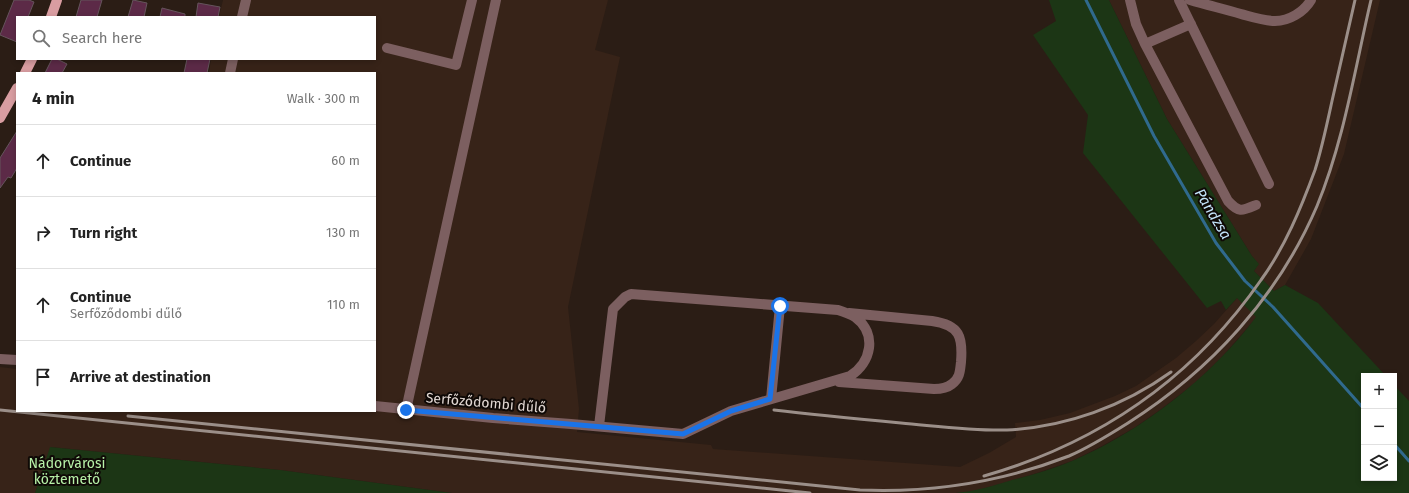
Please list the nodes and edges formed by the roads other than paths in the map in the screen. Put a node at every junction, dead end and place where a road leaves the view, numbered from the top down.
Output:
1 (58, 0) edge
2 (246, 0) edge
3 (472, 0) edge
4 (496, 0) edge
5 (1130, 0) edge
6 (1179, 0) edge
7 (1190, 0) edge
8 (1311, 0) edge
9 (51, 16) edge
10 (242, 16) edge
11 (1191, 24) junction
12 (1145, 44) junction
13 (387, 48) dead end
14 (32, 60) edge
15 (233, 60) edge
16 (26, 72) edge
17 (230, 72) edge
18 (16, 90) edge
19 (0, 118) edge
20 (1269, 184) dead end
21 (1256, 205) dead end
22 (780, 306) junction
23 (848, 313) junction
24 (0, 359) edge
25 (16, 360) edge
26 (831, 382) junction
27 (770, 399) junction
28 (376, 406) edge
29 (406, 410) junction
30 (599, 426) junction

1 - 9 main road
2 - 10 street
3 - 13 street
4 - 29 street
5 - 12 street
6 - 11 street
7 - 8 street
11 - 12 street
11 - 20 street
12 - 21 street
14 - 16 main road
15 - 17 street
18 - 19 main road
22 - 23 street
22 - 27 street
22 - 30 street
23 - 26 street, Serfőződombi dűlő
23 - 26 street
24 - 25 street
26 - 27 street, Serfőződombi dűlő
27 - 30 street, Serfőződombi dűlő
28 - 29 street, Serfőződombi dűlő
29 - 30 street, Serfőződombi dűlő

